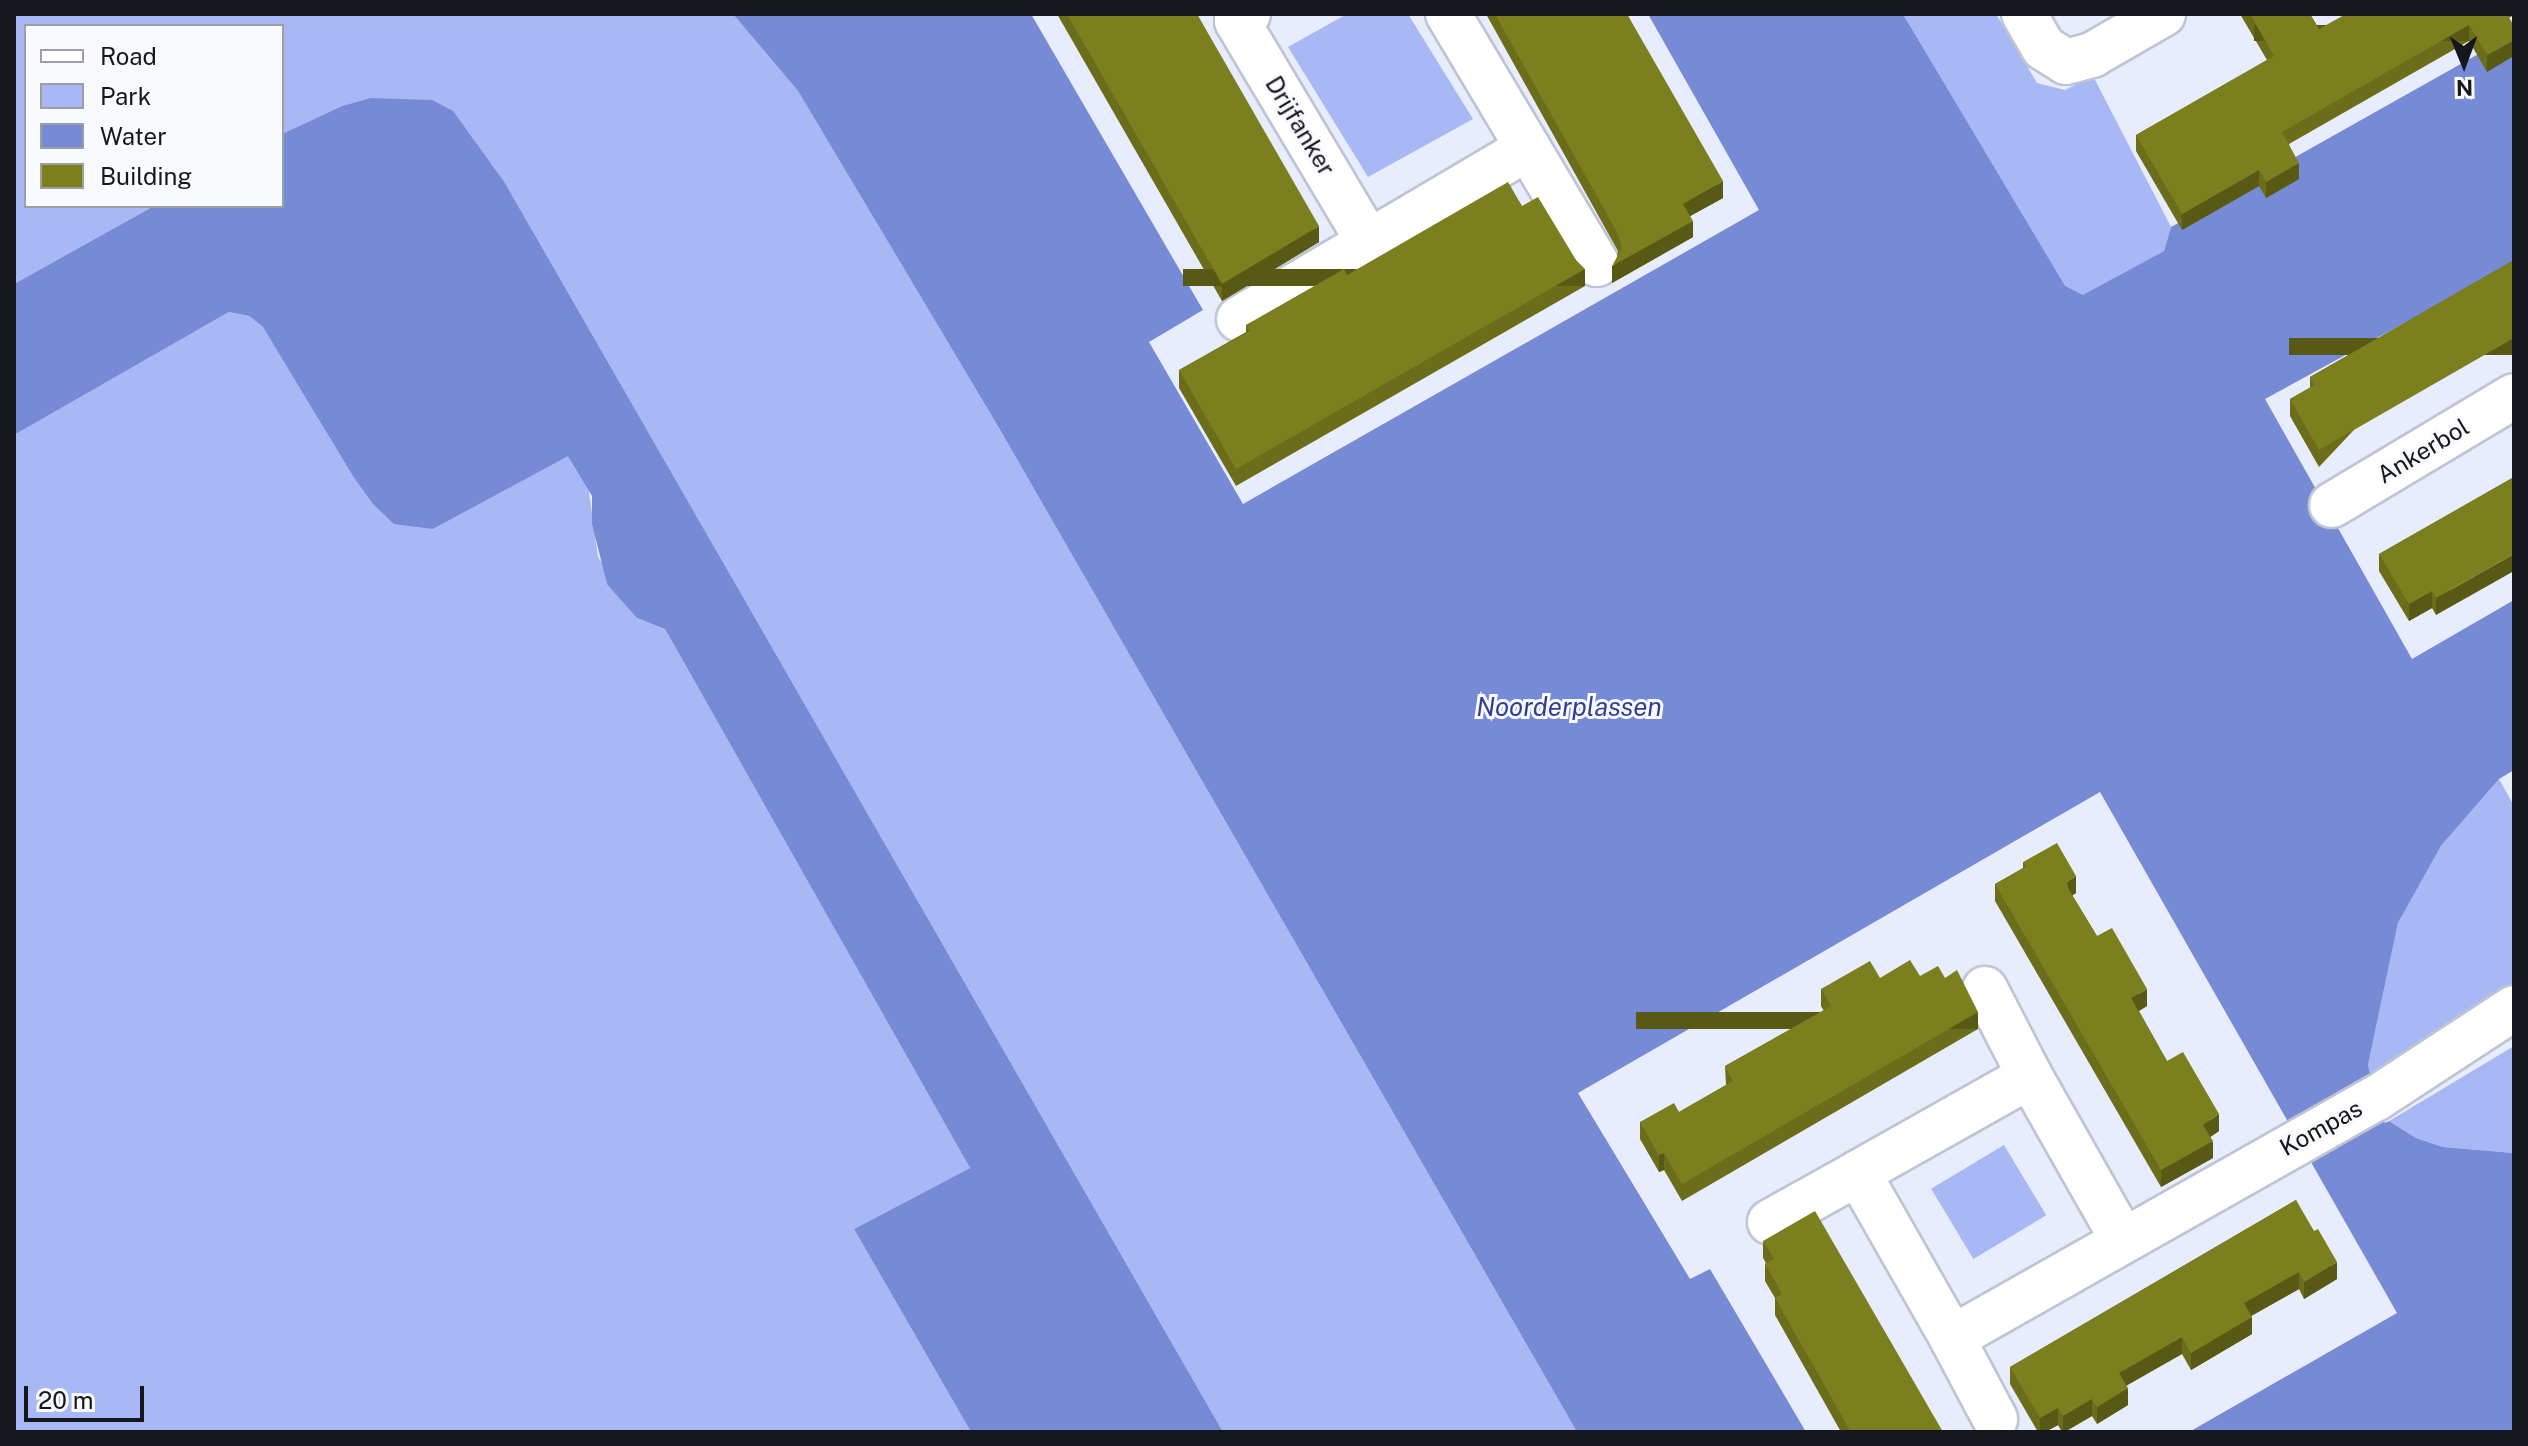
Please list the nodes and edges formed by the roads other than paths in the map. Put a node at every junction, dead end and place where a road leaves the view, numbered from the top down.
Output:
1 (1448, 14) edge
2 (2163, 14) edge
3 (1239, 16) edge
4 (2034, 31) edge
5 (1528, 148) junction
6 (1369, 242) junction
7 (1597, 264) dead end
8 (1239, 319) dead end
9 (2514, 396) edge
10 (2332, 505) dead end
11 (1985, 989) dead end
12 (2514, 1008) edge
13 (2030, 1076) junction
14 (1858, 1173) junction
15 (1770, 1222) dead end
16 (2123, 1240) junction
17 (1952, 1338) junction
18 (1995, 1419) dead end

1 - 5 street
2 - 4 street
3 - 6 street, Drijfanker
5 - 6 street
5 - 7 street
6 - 8 street
9 - 10 street, Ankerbol
11 - 13 street
12 - 16 street, Kompas
13 - 14 street
13 - 16 street
14 - 15 street
14 - 17 street
16 - 17 street, Kompas
17 - 18 street

